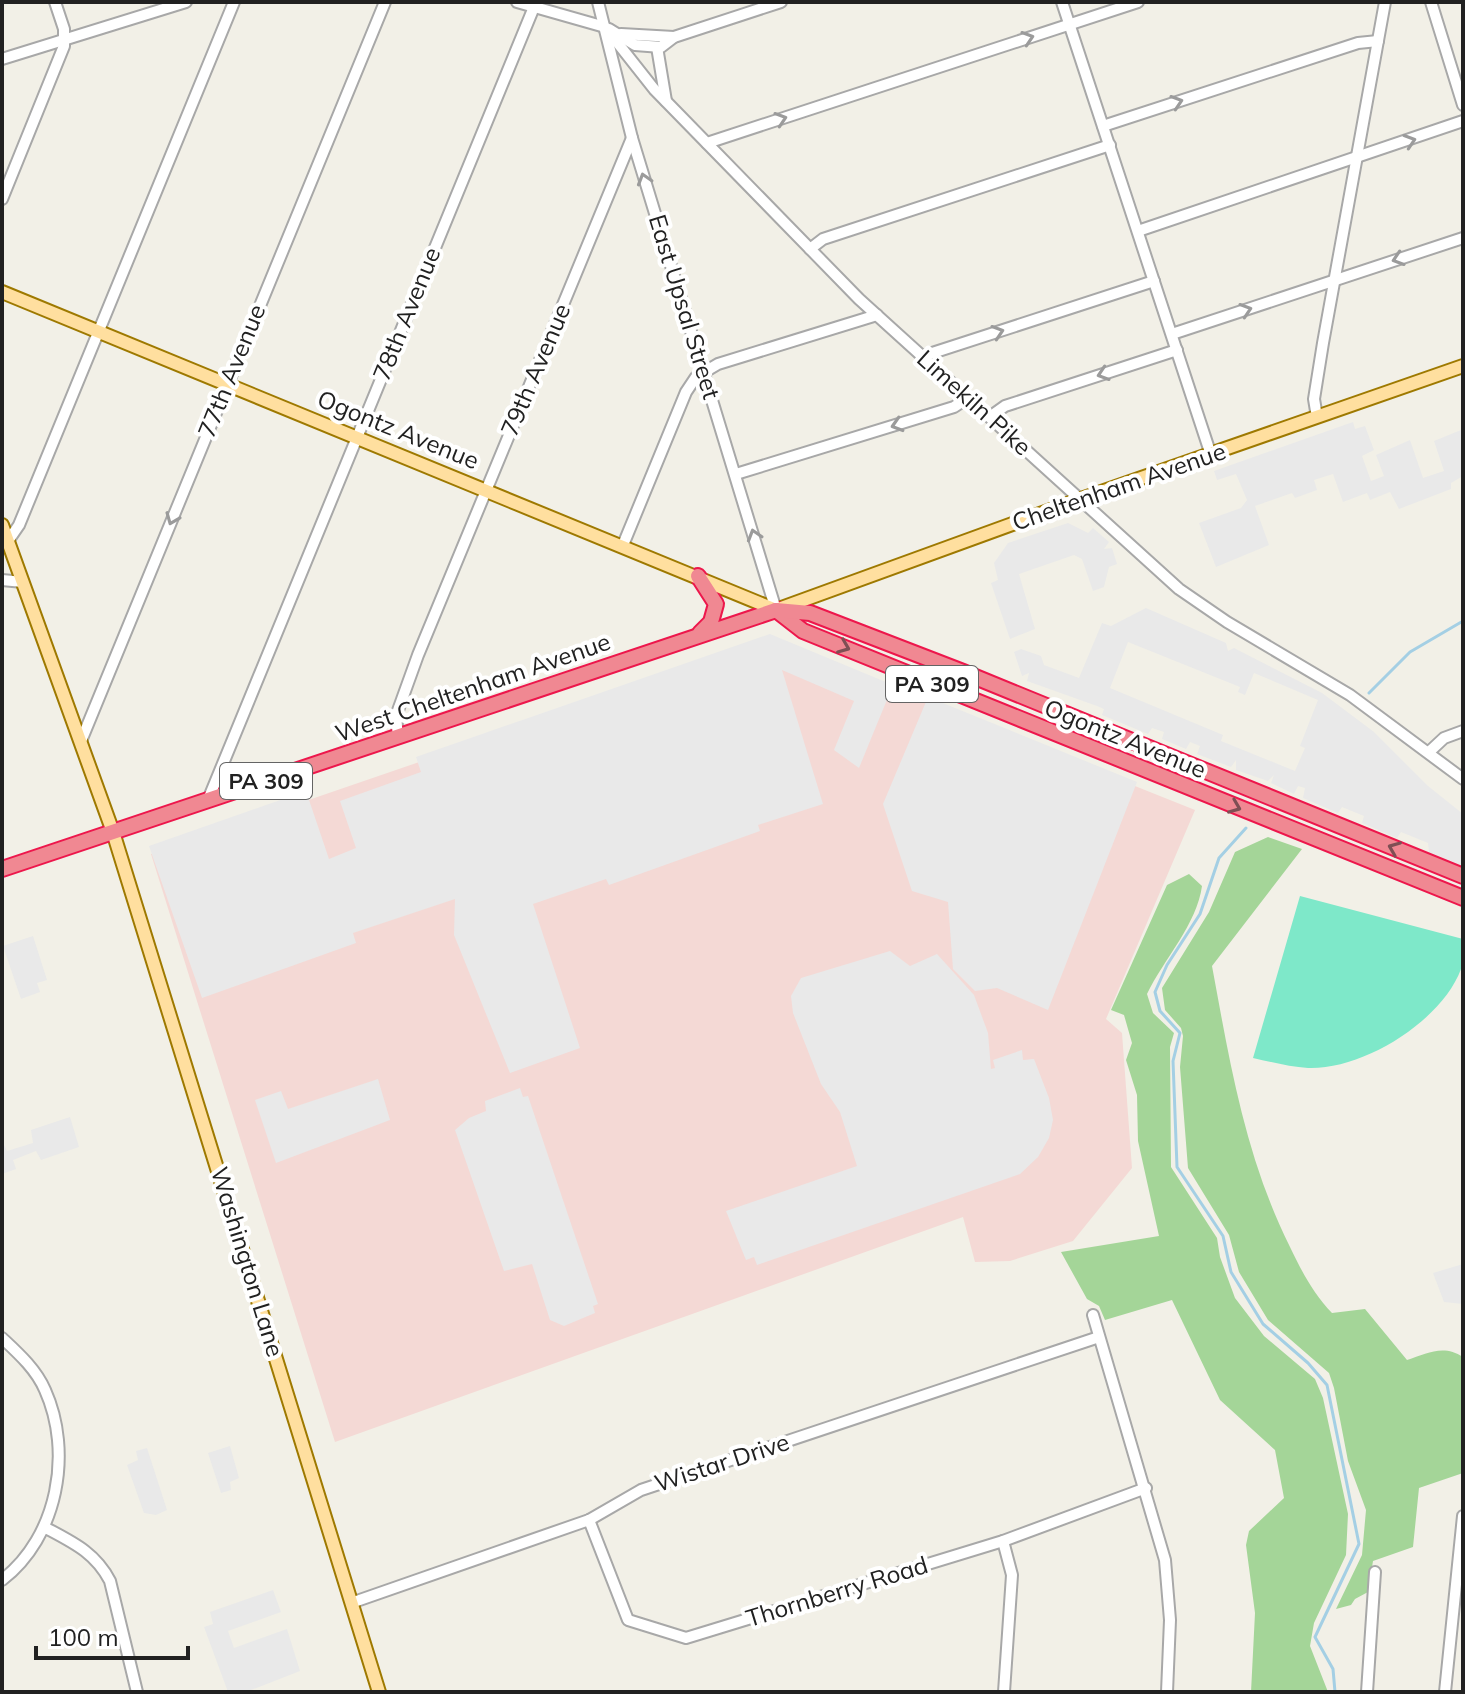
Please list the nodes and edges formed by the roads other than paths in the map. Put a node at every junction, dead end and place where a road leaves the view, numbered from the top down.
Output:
1 (55, 2) edge
2 (186, 2) edge
3 (234, 2) edge
4 (385, 2) edge
5 (517, 2) edge
6 (598, 2) edge
7 (781, 2) edge
8 (1062, 2) edge
9 (1138, 2) edge
10 (1385, 2) edge
11 (1431, 2) edge
12 (534, 7) junction
13 (1070, 24) junction
14 (605, 27) junction
15 (621, 34) junction
16 (674, 37) junction
17 (65, 40) junction
18 (1378, 41) junction
19 (657, 47) junction
20 (2, 59) edge
21 (666, 101) junction
22 (1463, 105) edge
23 (1463, 121) edge
24 (1103, 126) junction
25 (632, 138) junction
26 (707, 143) junction
27 (1110, 145) junction
28 (1356, 158) junction
29 (2, 199) edge
30 (1138, 231) junction
31 (1463, 238) edge
32 (810, 249) junction
33 (1154, 281) junction
34 (1334, 281) junction
35 (2, 292) edge
36 (877, 315) junction
37 (98, 330) junction
38 (1172, 334) junction
39 (1177, 350) junction
40 (923, 356) junction
41 (1463, 366) edge
42 (704, 371) junction
43 (227, 384) junction
44 (969, 397) junction
45 (991, 416) junction
46 (1317, 417) junction
47 (356, 437) junction
48 (1211, 455) junction
49 (736, 474) junction
50 (486, 490) junction
51 (1081, 499) junction
52 (2, 525) edge
53 (8, 541) junction
54 (623, 545) junction
55 (698, 576) junction
56 (2, 580) edge
57 (23, 582) junction
58 (776, 610) junction
59 (698, 635) junction
60 (1463, 731) edge
61 (398, 737) junction
62 (81, 741) junction
63 (1429, 752) junction
64 (1463, 779) edge
65 (208, 800) junction
66 (113, 832) junction
67 (2, 869) edge
68 (1463, 876) edge
69 (1463, 898) edge
70 (1093, 1315) dead end
71 (1099, 1337) junction
72 (2, 1338) edge
73 (1146, 1488) junction
74 (1463, 1516) edge
75 (589, 1520) junction
76 (44, 1527) junction
77 (1003, 1541) junction
78 (1461, 1543) edge
79 (1375, 1572) dead end
80 (2, 1580) edge
81 (351, 1603) junction
82 (137, 1692) edge
83 (379, 1692) edge
84 (1004, 1692) edge
85 (1167, 1692) edge
86 (1367, 1692) edge
87 (1445, 1692) edge

1 - 17 street
2 - 17 street
3 - 37 street
4 - 43 street, 77th Avenue
5 - 12 street
6 - 14 street, East Upsal Street
7 - 16 street
8 - 13 street
9 - 13 street
10 - 18 street
11 - 22 street
12 - 14 street
12 - 47 street, 78th Avenue
13 - 24 street
26 -> 13 street
14 - 15 street
14 - 21 street, Limekiln Pike
14 - 25 street, East Upsal Street
15 - 16 street
15 - 19 street
16 - 19 street
17 - 20 street
17 - 29 street
24 -> 18 street
18 - 28 street
19 - 21 street
21 - 26 street, Limekiln Pike
28 -> 23 street
24 - 27 street
42 -> 25 street, East Upsal Street
25 - 50 street, 79th Avenue
26 - 32 street, Limekiln Pike
27 - 30 street
27 - 32 street
28 - 30 street
28 - 34 street
30 - 33 street
31 -> 34 street
32 - 36 street, Limekiln Pike
33 - 38 street
40 -> 33 street
38 -> 34 street
34 - 46 street
35 - 37 main road, Ogontz Avenue
36 - 40 street, Limekiln Pike
36 - 42 street
37 - 43 main road, Ogontz Avenue
37 - 53 street
38 - 39 street
39 -> 45 street
39 - 48 street
40 - 44 street, Limekiln Pike
41 - 46 main road, Cheltenham Avenue
42 - 49 street, East Upsal Street
42 - 54 street
43 - 47 main road, Ogontz Avenue
43 -> 62 street, 77th Avenue
44 - 45 street, Limekiln Pike
44 -> 49 street
45 - 51 street, Limekiln Pike
46 - 48 main road, Cheltenham Avenue
47 - 50 main road, Ogontz Avenue
47 - 65 street, 78th Avenue
48 - 51 main road, Cheltenham Avenue
58 -> 49 street, East Upsal Street
50 - 54 main road, Ogontz Avenue
50 - 61 street, 79th Avenue
51 - 58 main road, Cheltenham Avenue
51 - 63 street, Limekiln Pike
52 - 53 main road, Washington Lane
53 - 57 main road, Washington Lane
54 - 55 main road, Ogontz Avenue
55 - 58 main road, Ogontz Avenue
55 - 59 highway
56 - 57 street
57 - 62 main road, Washington Lane
58 - 59 highway, West Cheltenham Avenue / PA 309
68 -> 58 highway, Ogontz Avenue / PA 309
58 -> 69 highway, Ogontz Avenue / PA 309
59 - 61 highway, West Cheltenham Avenue / PA 309
60 - 63 street
61 - 65 highway, West Cheltenham Avenue / PA 309
62 - 66 main road, Washington Lane
63 - 64 street, Limekiln Pike
65 - 66 highway, West Cheltenham Avenue / PA 309
66 - 67 highway, West Cheltenham Avenue / PA 309
66 - 81 main road, Washington Lane
70 - 71 street
71 - 73 street
71 - 75 street, Wistar Drive
72 - 76 street
73 - 77 street, Thornberry Road
73 - 85 street
74 - 78 street
75 - 77 street, Thornberry Road
75 - 81 street, Wistar Drive
76 - 80 street
76 - 82 street
77 - 84 street
78 - 87 street
79 - 86 street
81 - 83 main road, Washington Lane

